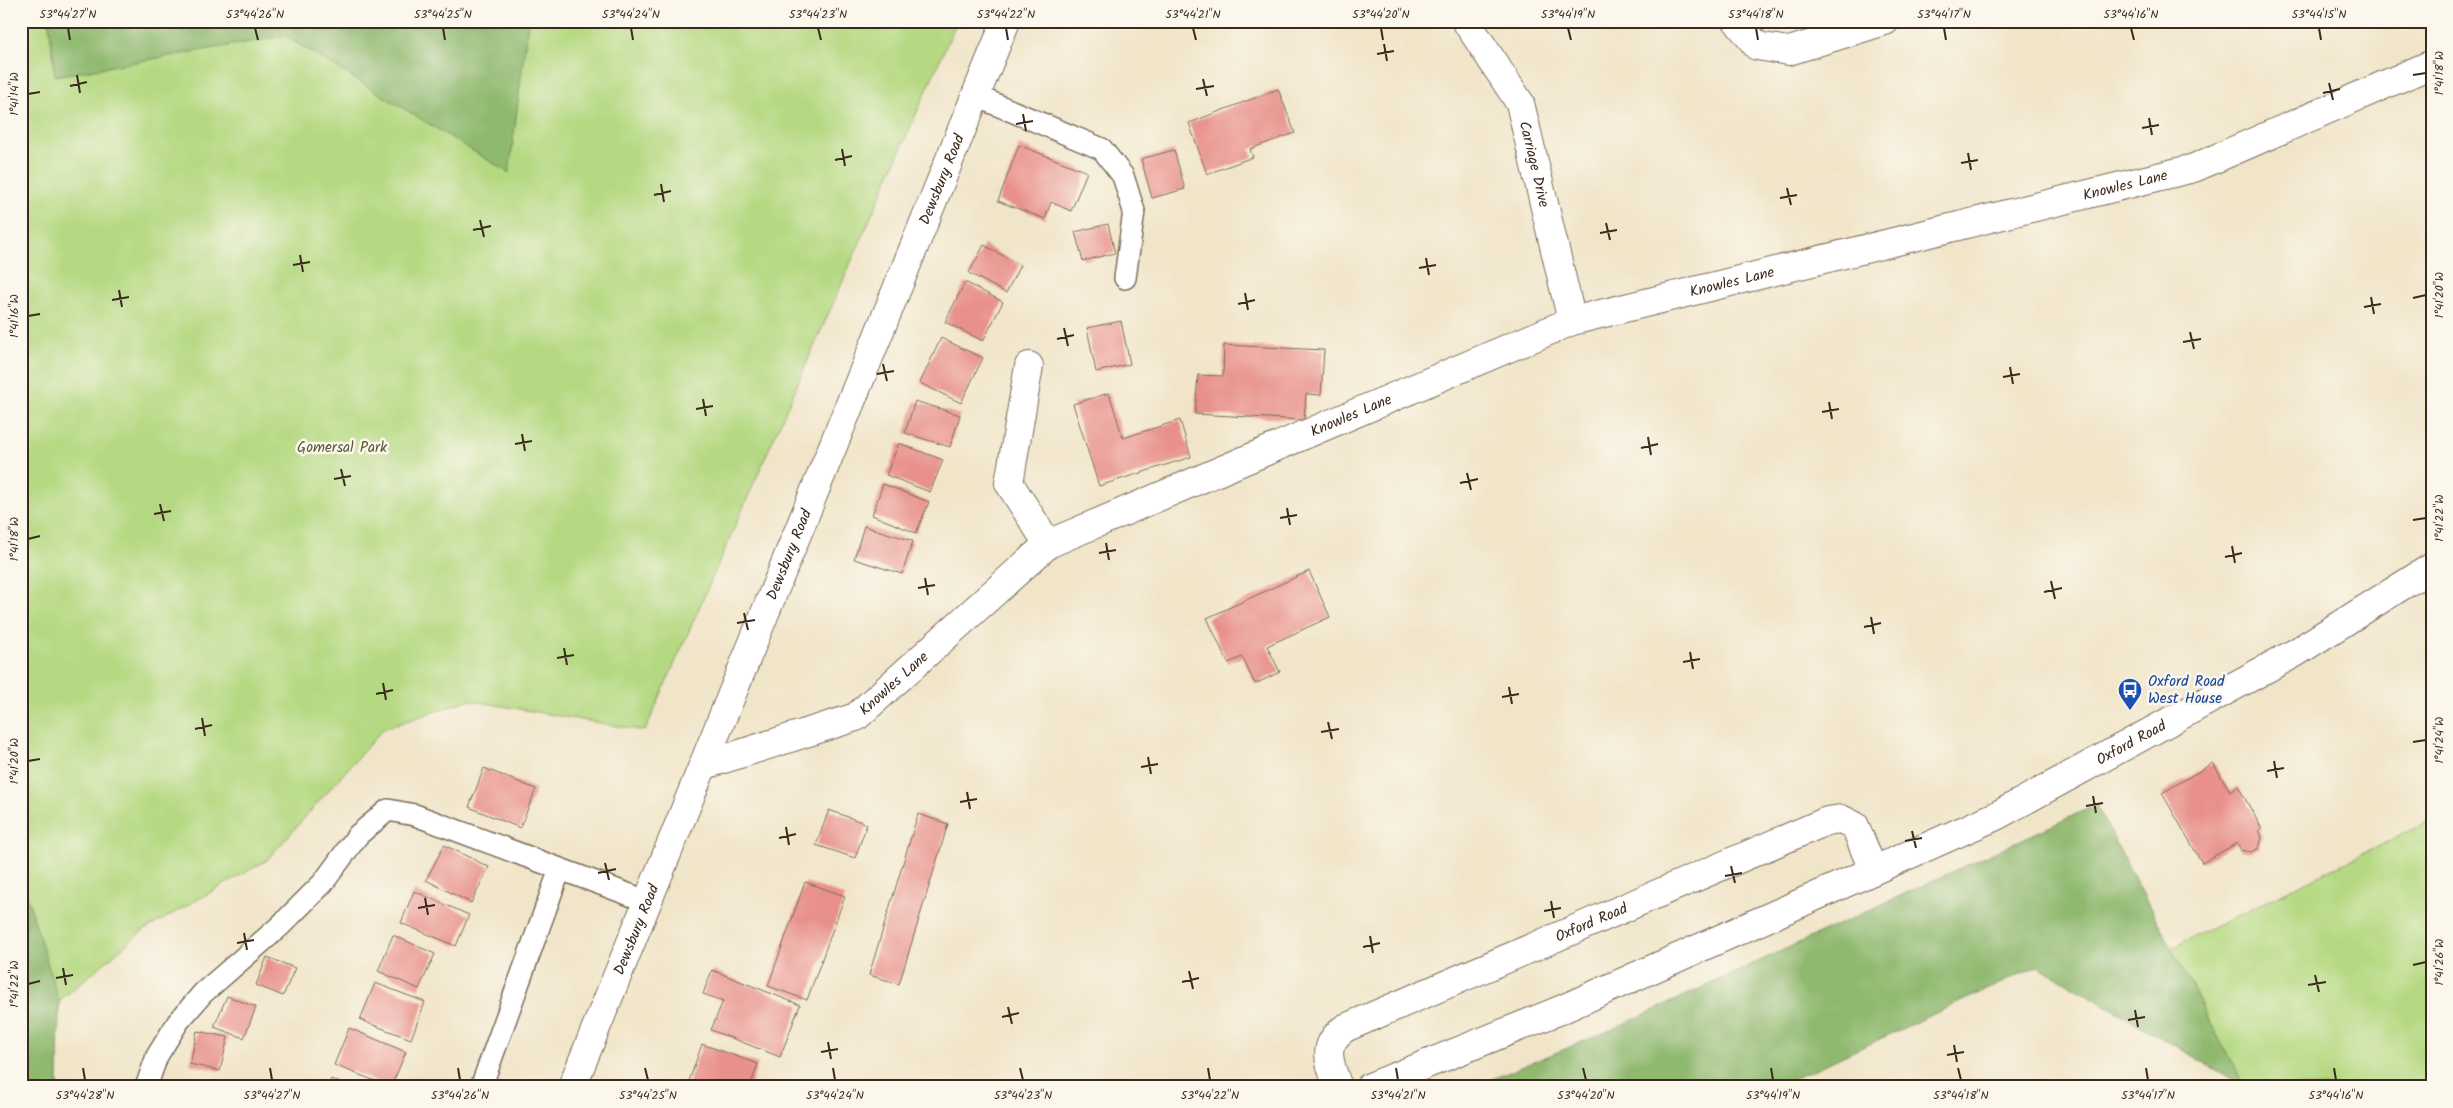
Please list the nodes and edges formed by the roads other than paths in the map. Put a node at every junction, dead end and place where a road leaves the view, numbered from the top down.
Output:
1 (1006, 21) edge
2 (1466, 21) edge
3 (1737, 21) edge
4 (1885, 21) edge
5 (2432, 64) edge
6 (976, 96) junction
7 (1125, 278) dead end
8 (1572, 321) junction
9 (1028, 366) dead end
10 (1048, 544) junction
11 (2432, 567) edge
12 (705, 765) junction
13 (560, 869) junction
14 (1874, 870) junction
15 (649, 902) junction
16 (146, 1087) edge
17 (481, 1087) edge
18 (572, 1087) edge
19 (1338, 1087) edge
20 (1370, 1087) edge

1 - 6 street, Dewsbury Road
2 - 8 street, Carriage Drive
3 - 4 street
5 - 8 street, Knowles Lane
6 - 7 lane
6 - 12 street, Dewsbury Road
8 - 10 street, Knowles Lane
9 - 10 street
10 - 12 street, Knowles Lane
11 - 14 street, Oxford Road
12 - 15 street, Dewsbury Road
13 - 15 lane
13 - 16 lane
13 - 17 lane
14 - 19 street, Oxford Road
14 - 20 street, Oxford Road
15 - 18 street, Dewsbury Road

